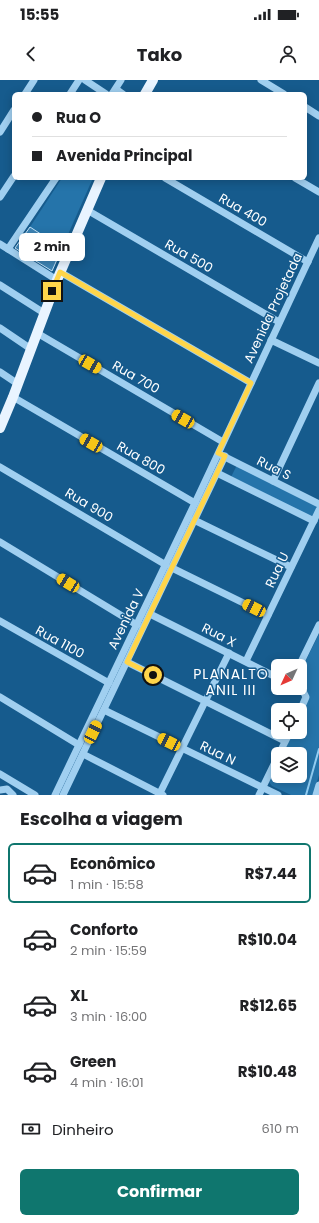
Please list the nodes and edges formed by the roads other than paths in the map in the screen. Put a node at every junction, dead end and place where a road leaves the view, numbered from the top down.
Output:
1 (34, 80) edge
2 (79, 80) edge
3 (84, 80) edge
4 (121, 80) edge
5 (153, 80) edge
6 (261, 80) edge
7 (26, 92) edge
8 (71, 92) edge
9 (103, 92) edge
10 (114, 92) edge
11 (149, 92) edge
12 (281, 92) edge
13 (307, 108) edge
14 (12, 113) edge
15 (319, 116) edge
16 (0, 132) edge
17 (12, 179) edge
18 (55, 180) edge
19 (100, 180) edge
20 (168, 180) edge
21 (298, 180) edge
22 (319, 192) edge
23 (0, 197) edge
24 (87, 210) junction
25 (319, 238) edge
26 (0, 244) edge
27 (8, 249) junction
28 (308, 262) junction
29 (58, 276) junction
30 (0, 285) edge
31 (44, 313) junction
32 (280, 322) junction
33 (0, 328) edge
34 (37, 334) junction
35 (271, 340) junction
36 (31, 349) junction
37 (319, 363) edge
38 (0, 372) edge
39 (251, 383) junction
40 (319, 383) edge
41 (18, 384) junction
42 (13, 397) junction
43 (2, 416) edge
44 (0, 428) edge
45 (223, 442) junction
46 (221, 455) junction
47 (0, 467) edge
48 (217, 473) junction
49 (273, 481) junction
50 (195, 503) junction
51 (319, 504) edge
52 (319, 510) edge
53 (194, 520) junction
54 (314, 521) junction
55 (0, 542) edge
56 (169, 566) junction
57 (292, 567) junction
58 (150, 614) junction
59 (268, 615) junction
60 (0, 622) edge
61 (137, 625) junction
62 (319, 625) edge
63 (230, 653) junction
64 (302, 659) edge
65 (246, 661) junction
66 (127, 662) junction
67 (271, 674) edge
68 (109, 683) junction
69 (0, 697) edge
70 (206, 701) junction
71 (104, 710) junction
72 (286, 739) edge
73 (285, 742) junction
74 (79, 745) junction
75 (283, 747) edge
76 (182, 749) junction
77 (83, 754) junction
78 (271, 771) edge
79 (0, 774) edge
80 (319, 785) edge
81 (0, 790) edge
82 (261, 792) edge
83 (160, 794) edge
84 (13, 795) edge
85 (36, 795) edge
86 (55, 795) edge
87 (63, 795) edge
88 (278, 795) edge
89 (316, 795) edge

1 - 7 street
2 - 8 street
3 - 9 street
4 - 10 street
5 - 11 main road
6 - 12 street
13 - 15 street
14 - 16 street
17 - 23 street
18 - 27 street
19 - 24 main road
20 - 28 street, Rua 400
21 - 22 street
24 - 29 main road
24 - 32 street, Rua 500
25 - 28 street, Avenida Projetada
26 - 27 street
27 - 29 street
28 - 32 street, Avenida Projetada
29 - 31 main road
29 - 39 street
30 - 31 street
31 - 34 main road
32 - 35 street, Avenida Projetada
33 - 36 street
34 - 36 main road
34 - 45 street, Rua 700
35 - 37 street
35 - 39 street, Avenida Projetada
36 - 41 main road
38 - 41 street
39 - 45 street, Avenida Projetada
40 - 49 street
41 - 42 main road
42 - 43 main road
42 - 50 street, Rua 800
43 - 44 main road
45 - 46 street, Avenida Projetada
46 - 48 street, Avenida V
46 - 49 street, Rua S
46 - 50 street, Avenida V
47 - 56 street, Rua 900
48 - 53 street, Avenida V
48 - 54 street
49 - 51 street, Rua S
50 - 56 street, Avenida V
52 - 54 street, Rua U
53 - 56 street, Avenida V
53 - 57 street
54 - 57 street, Rua U
55 - 61 street
56 - 58 street, Avenida V
56 - 59 street, Rua 900
56 - 61 street, Avenida V
57 - 59 street, Rua U
58 - 63 street, Rua X
58 - 66 street, Avenida V
59 - 65 street, Rua U
60 - 68 street, Rua 1100
61 - 68 street, Avenida V
62 - 64 street
63 - 65 street, Rua X
63 - 70 street
65 - 67 street, Rua X
66 - 70 street
66 - 71 street, Avenida V
68 - 74 street, Avenida V
69 - 74 street
70 - 73 street
70 - 76 street
71 - 76 street, Rua N
71 - 77 street, Avenida V
72 - 73 street
73 - 75 street
74 - 86 street, Avenida V
76 - 82 street, Rua N
76 - 83 street
77 - 83 street
77 - 87 street, Avenida V
78 - 82 street
79 - 85 street
80 - 89 street
81 - 84 street
82 - 88 street, Rua N

